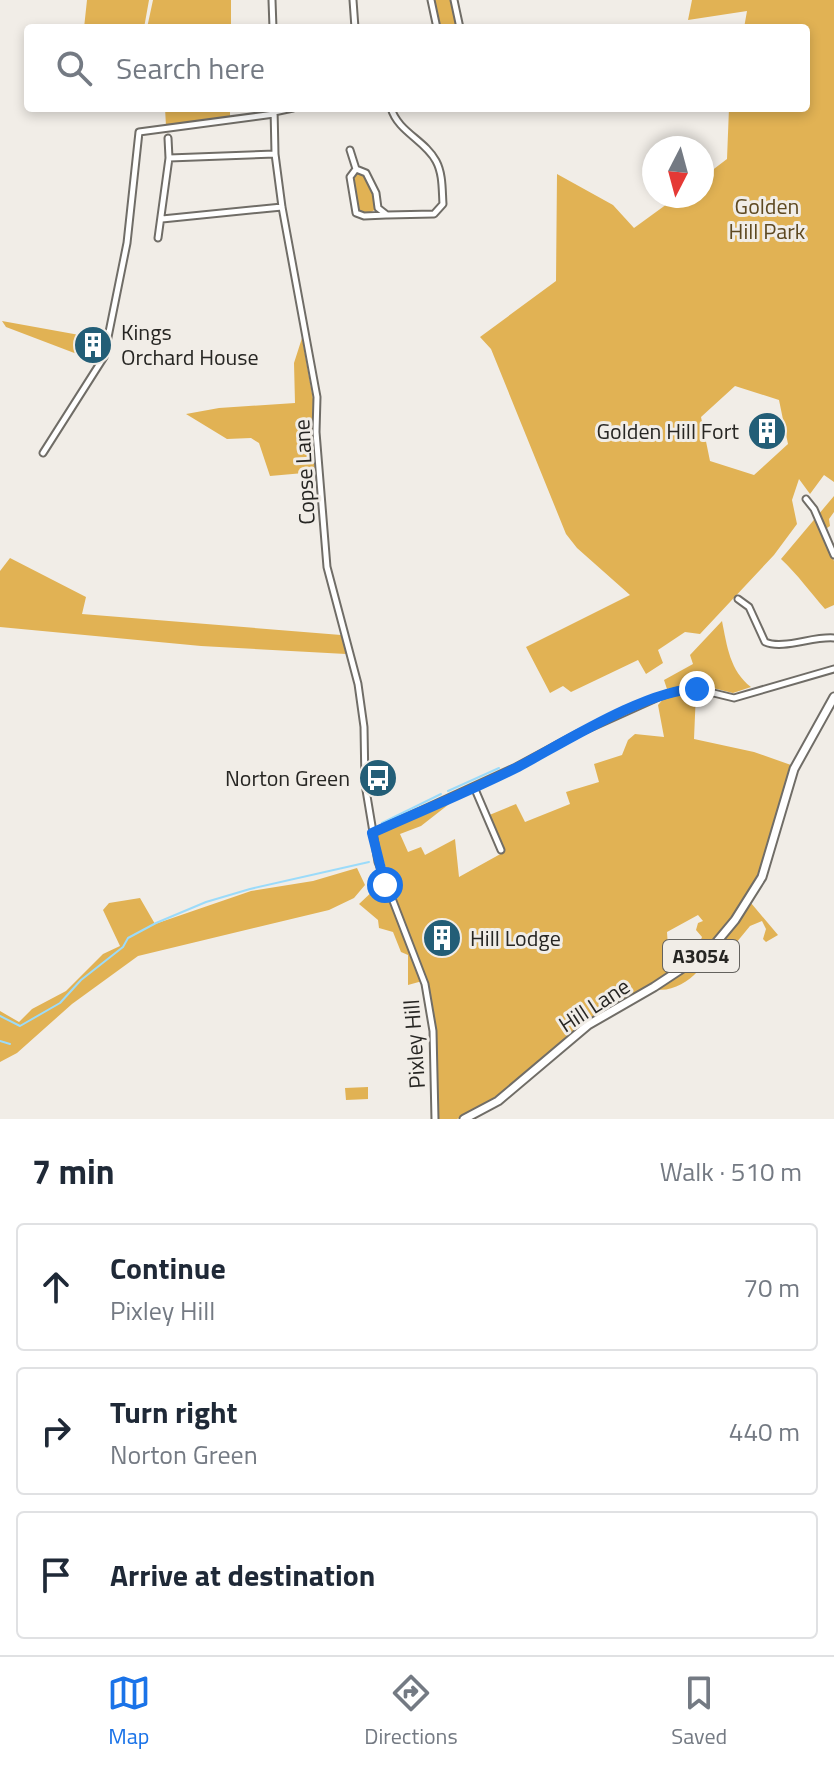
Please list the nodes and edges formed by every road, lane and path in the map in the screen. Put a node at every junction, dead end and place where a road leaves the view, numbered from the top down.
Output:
1 (272, 0) edge
2 (353, 0) edge
3 (431, 0) edge
4 (454, 0) edge
5 (273, 24) edge
6 (355, 24) edge
7 (436, 24) edge
8 (459, 24) edge
9 (268, 112) edge
10 (274, 112) edge
11 (394, 112) edge
12 (168, 138) dead end
13 (350, 150) dead end
14 (275, 154) junction
15 (169, 158) junction
16 (356, 169) junction
17 (282, 207) junction
18 (387, 215) junction
19 (162, 219) junction
20 (158, 238) dead end
21 (43, 453) dead end
22 (806, 499) dead end
23 (834, 555) edge
24 (738, 599) dead end
25 (834, 638) edge
26 (834, 669) edge
27 (834, 697) edge
28 (474, 787) junction
29 (372, 833) junction
30 (501, 850) dead end
31 (435, 1119) edge
32 (464, 1119) edge

1 - 5 street
2 - 6 street
3 - 7 street
4 - 8 street
9 - 21 street
10 - 14 street, Copse Lane
11 - 18 street
12 - 15 street
13 - 16 street
14 - 15 street
14 - 17 street, Copse Lane
15 - 19 street
16 - 18 street
16 - 18 street
17 - 19 street
17 - 29 street, Copse Lane
19 - 20 street
22 - 23 street
24 - 25 street
26 - 28 street
27 - 32 main road, Hill Lane / A3054
28 - 29 street
28 - 30 street
29 - 31 street, Pixley Hill

